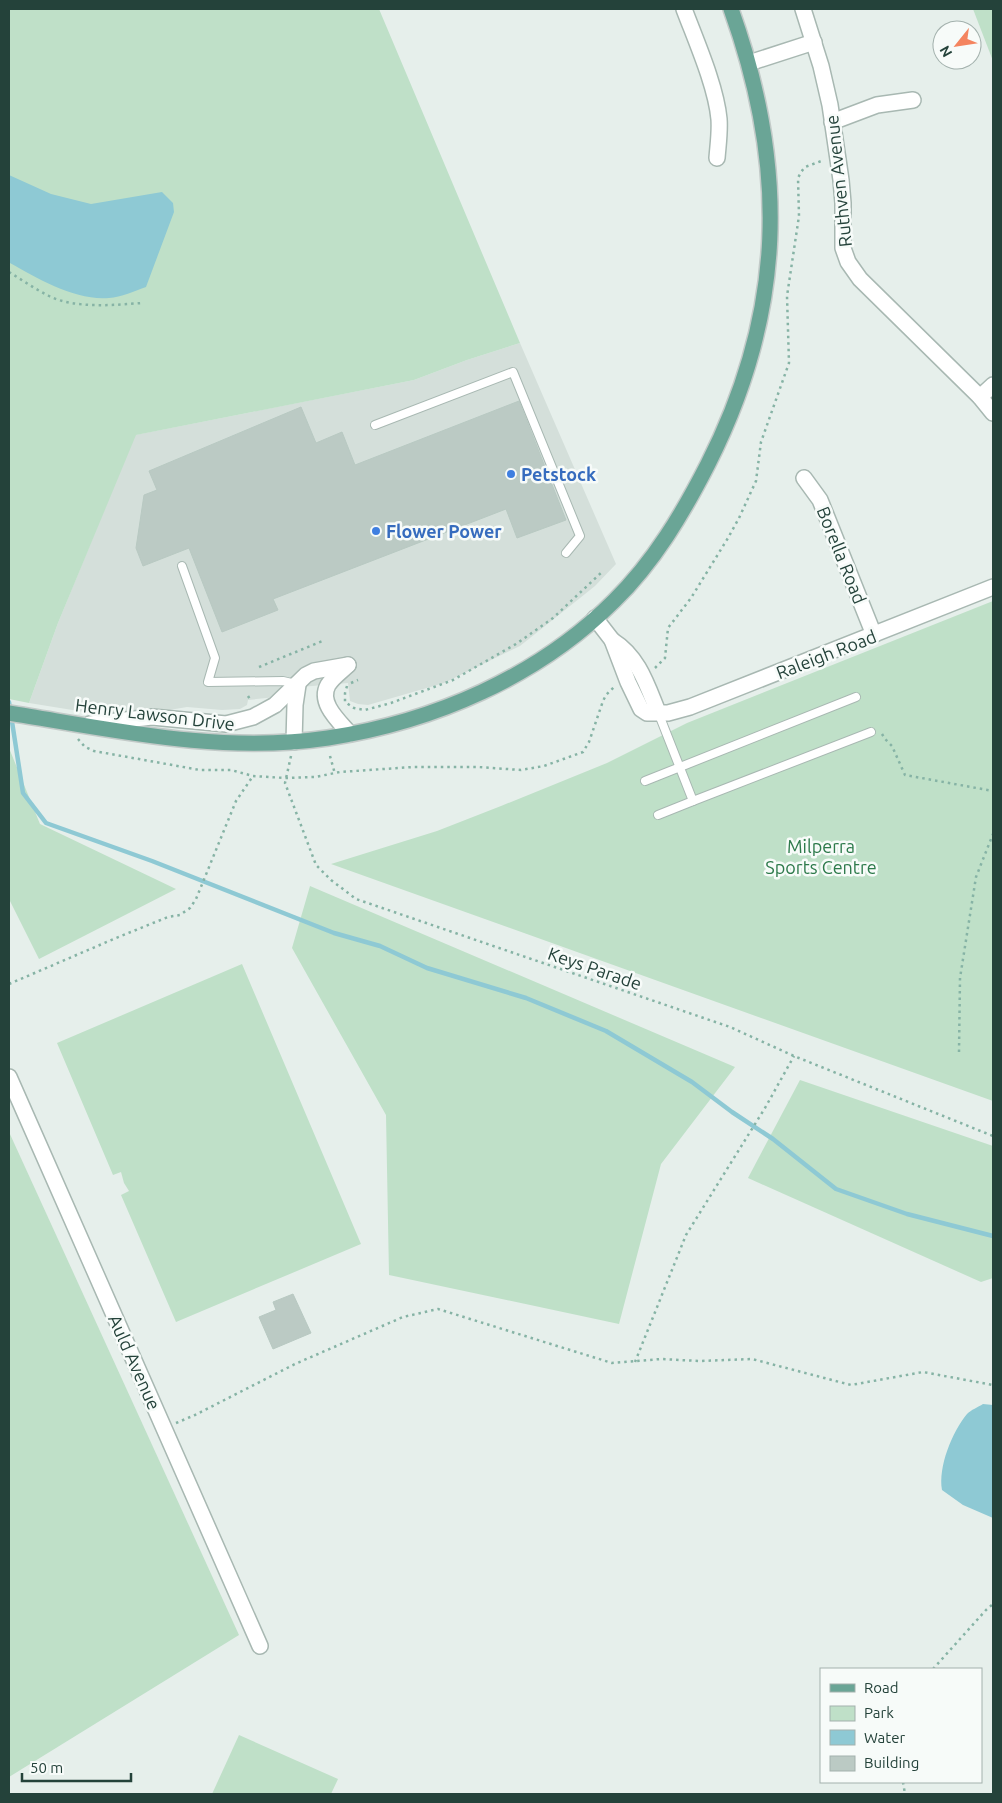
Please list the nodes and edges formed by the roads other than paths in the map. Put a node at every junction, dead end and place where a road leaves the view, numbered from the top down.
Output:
1 (684, 9) edge
2 (731, 9) edge
3 (803, 9) edge
4 (814, 42) junction
5 (749, 63) junction
6 (913, 100) dead end
7 (832, 122) junction
8 (717, 158) dead end
9 (993, 385) edge
10 (980, 396) junction
11 (993, 413) edge
12 (375, 425) dead end
13 (804, 478) dead end
14 (566, 553) dead end
15 (182, 566) dead end
16 (993, 587) edge
17 (595, 618) junction
18 (874, 635) junction
19 (298, 685) junction
20 (856, 697) dead end
21 (658, 712) junction
22 (9, 713) edge
23 (79, 729) junction
24 (871, 732) road end
25 (350, 734) junction
26 (294, 742) junction
27 (679, 767) junction
28 (646, 781) dead end
29 (693, 801) junction
30 (658, 815) dead end
31 (9, 1077) edge
32 (260, 1646) dead end

1 - 8 street
2 - 5 main road, Henry Lawson Drive
3 - 4 street, Ruthven Avenue
4 - 5 street
4 - 7 street, Ruthven Avenue
5 - 17 main road, Henry Lawson Drive
6 - 7 street
7 - 10 street, Ruthven Avenue
9 - 10 street
10 - 11 street, Ruthven Avenue
12 - 14 lane
13 - 18 street, Borella Road
15 - 19 lane
16 - 18 street, Raleigh Road
17 - 21 street, Raleigh Road
17 - 25 main road, Henry Lawson Drive
18 - 21 street, Raleigh Road
19 - 23 street
19 - 25 street
19 - 26 street
20 - 27 lane
21 - 27 lane
22 - 23 main road, Henry Lawson Drive
23 - 26 main road, Henry Lawson Drive
24 - 29 lane
25 - 26 main road, Henry Lawson Drive
27 - 28 lane
27 - 29 lane
29 - 30 lane
31 - 32 street, Auld Avenue

